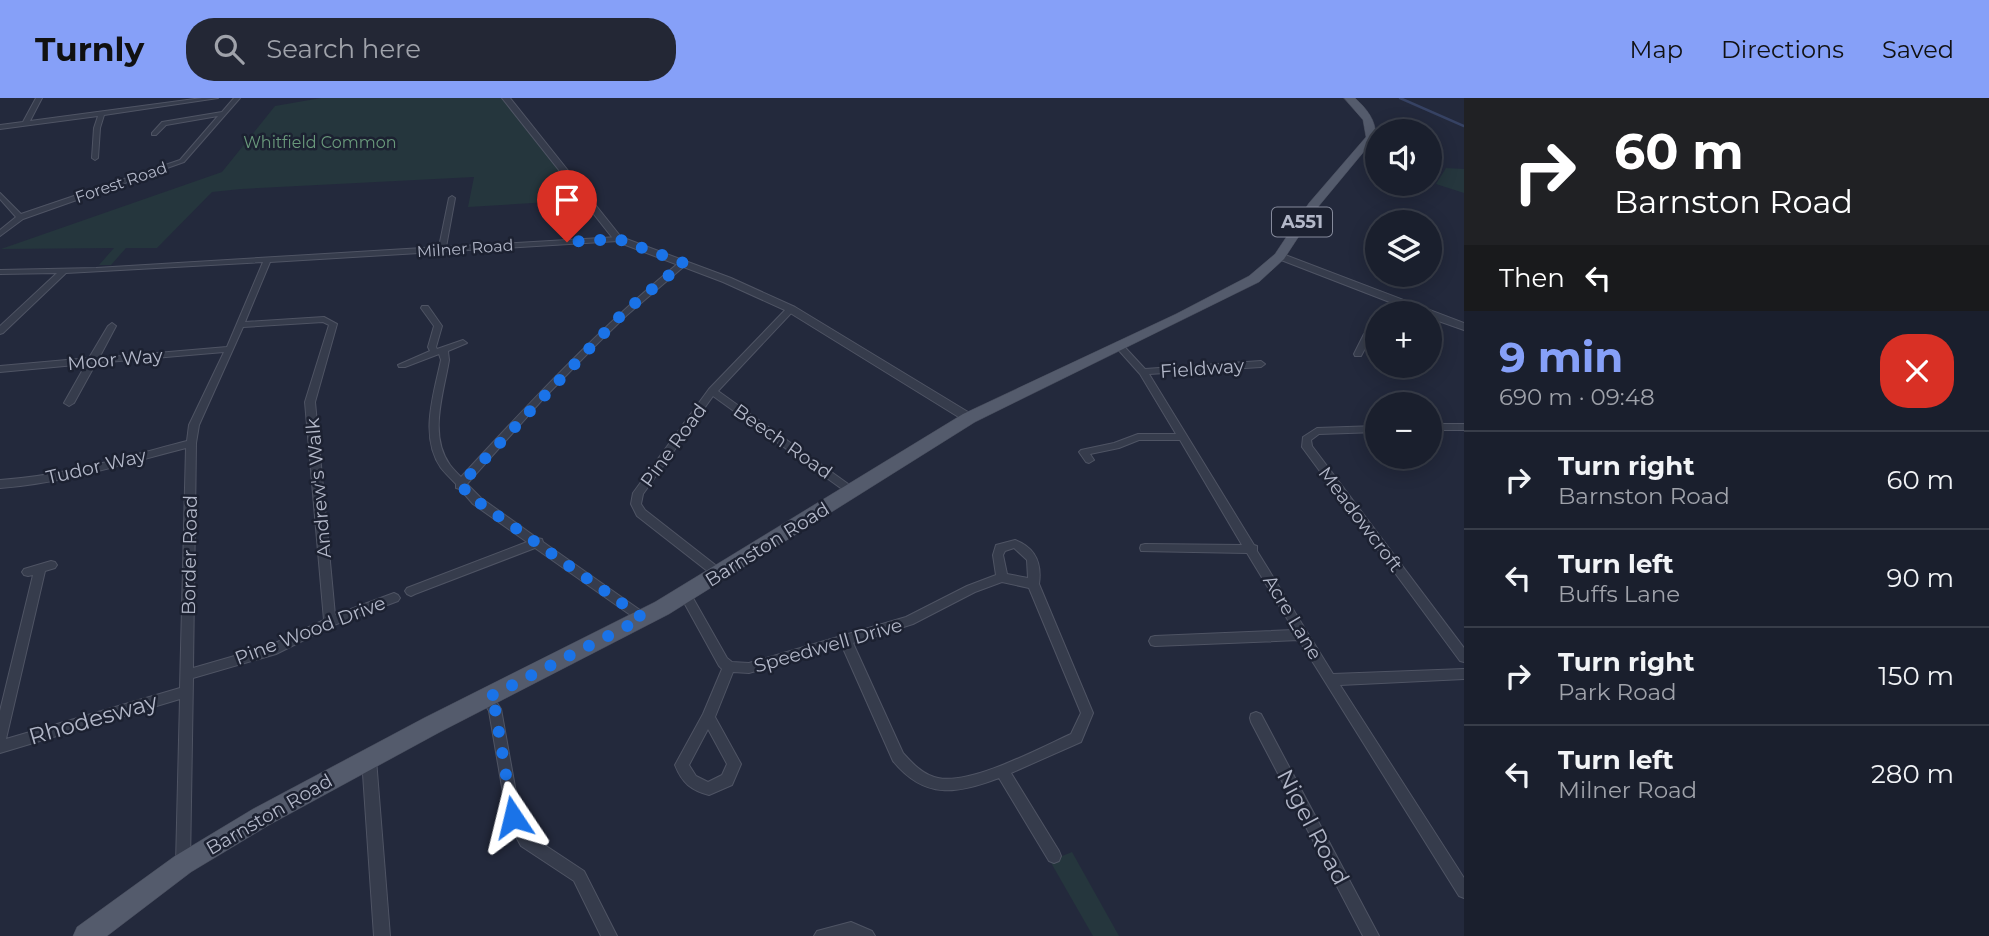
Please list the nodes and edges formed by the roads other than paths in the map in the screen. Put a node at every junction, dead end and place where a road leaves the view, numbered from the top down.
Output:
1 (39, 98) edge
2 (215, 98) edge
3 (237, 98) edge
4 (506, 98) edge
5 (1349, 98) edge
6 (177, 101) edge
7 (102, 113) junction
8 (224, 113) junction
9 (24, 124) junction
10 (0, 127) edge
11 (154, 134) dead end
12 (94, 158) dead end
13 (0, 195) edge
14 (463, 205) dead end
15 (20, 217) junction
16 (0, 234) edge
17 (618, 239) junction
18 (442, 249) junction
19 (1280, 256) junction
20 (267, 261) junction
21 (684, 263) junction
22 (64, 271) junction
23 (0, 272) edge
24 (1394, 301) edge
25 (791, 309) junction
26 (444, 311) dead end
27 (1442, 319) edge
28 (240, 325) junction
29 (112, 326) dead end
30 (1464, 327) edge
31 (0, 331) edge
32 (1365, 340) edge
33 (463, 343) dead end
34 (1118, 345) junction
35 (230, 349) junction
36 (439, 351) junction
37 (1358, 354) dead end
38 (91, 361) junction
39 (1261, 364) dead end
40 (402, 365) dead end
41 (0, 369) edge
42 (1143, 372) junction
43 (712, 391) junction
44 (69, 403) dead end
45 (969, 418) junction
46 (1442, 427) edge
47 (1464, 427) edge
48 (1365, 429) edge
49 (1182, 437) junction
50 (191, 443) junction
51 (1089, 460) dead end
52 (0, 484) edge
53 (460, 485) junction
54 (853, 491) junction
55 (538, 542) junction
56 (1145, 548) dead end
57 (1253, 549) junction
58 (40, 569) dead end
59 (719, 574) junction
60 (1002, 577) junction
61 (1033, 584) junction
62 (411, 591) dead end
63 (685, 594) junction
64 (394, 598) dead end
65 (643, 618) junction
66 (330, 622) junction
67 (1304, 635) junction
68 (845, 639) junction
69 (1155, 640) dead end
70 (1464, 657) edge
71 (729, 667) junction
72 (1464, 674) edge
73 (186, 675) junction
74 (1330, 680) junction
75 (186, 692) junction
76 (487, 698) junction
77 (708, 717) junction
78 (1255, 718) dead end
79 (0, 738) edge
80 (0, 747) edge
81 (369, 759) junction
82 (1002, 770) junction
83 (1054, 856) dead end
84 (183, 864) junction
85 (1462, 886) edge
86 (86, 936) edge
87 (382, 936) edge
88 (610, 936) edge
89 (822, 936) edge
90 (867, 936) edge
91 (1371, 936) edge

1 - 9 street
2 - 6 street
3 - 8 street, Forest Road
4 - 17 street
5 - 19 main road, Barnston Road / A551
6 - 7 street
7 - 9 street
7 - 12 street
8 - 11 street
8 - 15 street, Forest Road
9 - 10 street
13 - 15 street
14 - 18 street
15 - 16 street
17 - 18 street, Milner Road
17 - 21 street, Milner Road
18 - 20 street, Milner Road
19 - 24 street
19 - 34 main road, Barnston Road / A551
20 - 22 street, Milner Road
20 - 28 street, Border Road
21 - 25 street, Milner Road
21 - 53 street
22 - 23 street, Milner Road
22 - 31 street
25 - 43 street, Pine Road
25 - 45 street, Milner Road
26 - 36 street
27 - 30 street
28 - 35 street, Border Road
28 - 66 street, Andrew's Walk
29 - 38 street
32 - 37 street
33 - 36 street
34 - 42 street, Acre Lane
34 - 45 main road, Barnston Road / A551
35 - 38 street, Moor Way
35 - 50 street, Border Road
36 - 40 street
36 - 53 street
38 - 41 street, Moor Way
38 - 44 street
39 - 42 street, Fieldway
42 - 49 street, Acre Lane
43 - 54 street, Beech Road
43 - 59 street, Pine Road
45 - 54 main road, Barnston Road / A551
46 - 47 street
48 - 70 street, Meadowcroft
49 - 51 street
49 - 57 street, Acre Lane
50 - 52 street, Tudor Way
50 - 73 street, Border Road
53 - 55 street
54 - 59 main road, Barnston Road / A551
55 - 62 street, Pine Wood Drive
55 - 65 street
56 - 57 street
57 - 67 street, Acre Lane
58 - 79 street
59 - 63 main road, Barnston Road / A551
60 - 61 street
60 - 61 street
60 - 68 street, Speedwell Drive
61 - 82 street
63 - 65 main road, Barnston Road / A551
63 - 71 street, Speedwell Drive
64 - 66 street, Pine Wood Drive
65 - 76 main road, Barnston Road / A551
66 - 73 street, Pine Wood Drive
67 - 69 street
67 - 74 street, Acre Lane
68 - 71 street, Speedwell Drive
68 - 82 street
71 - 77 street
72 - 74 street
73 - 75 street, Border Road
74 - 85 street, Acre Lane
75 - 80 street, Rhodesway
75 - 84 street, Border Road
76 - 81 main road, Barnston Road / A551
76 - 88 street
77 - 77 street
78 - 91 street, Nigel Road
81 - 84 main road, Barnston Road / A551
81 - 87 street
82 - 83 street
84 - 86 main road, Barnston Road / A551
89 - 90 street

